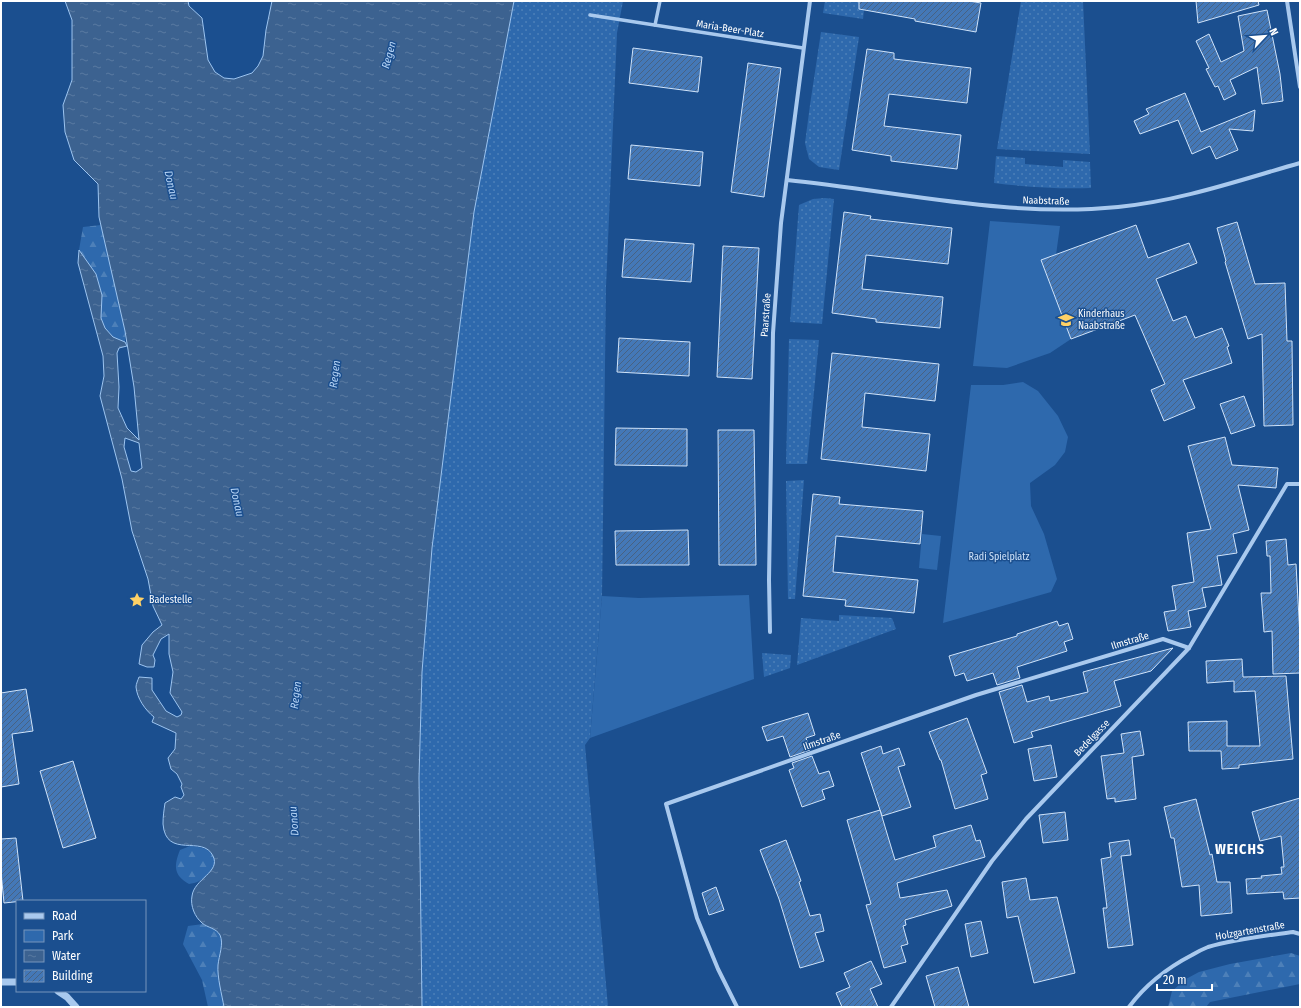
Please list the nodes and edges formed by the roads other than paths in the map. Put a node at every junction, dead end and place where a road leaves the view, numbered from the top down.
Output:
1 (660, 1) edge
2 (810, 1) edge
3 (1287, 1) edge
4 (590, 15) dead end
5 (655, 25) junction
6 (803, 48) junction
7 (1300, 87) edge
8 (1300, 163) edge
9 (787, 180) junction
10 (1300, 484) edge
11 (770, 632) dead end
12 (1189, 648) junction
13 (1300, 934) edge
14 (1, 982) edge
15 (16, 982) edge
16 (60, 992) edge
17 (76, 1007) edge
18 (737, 1007) edge
19 (891, 1007) edge
20 (1129, 1007) edge

1 - 5 street
2 - 6 street, Paarstraße
3 - 7 street
4 - 5 street, Maria-Beer-Platz
5 - 6 street, Maria-Beer-Platz
6 - 9 street, Paarstraße
8 - 9 street, Naabstraße
9 - 11 street, Paarstraße
10 - 12 street, Bedelgasse
12 - 18 street, Ilmstraße
12 - 19 street, Bedelgasse
13 - 20 street, Holzgartenstraße
14 - 15 street
16 - 17 street

